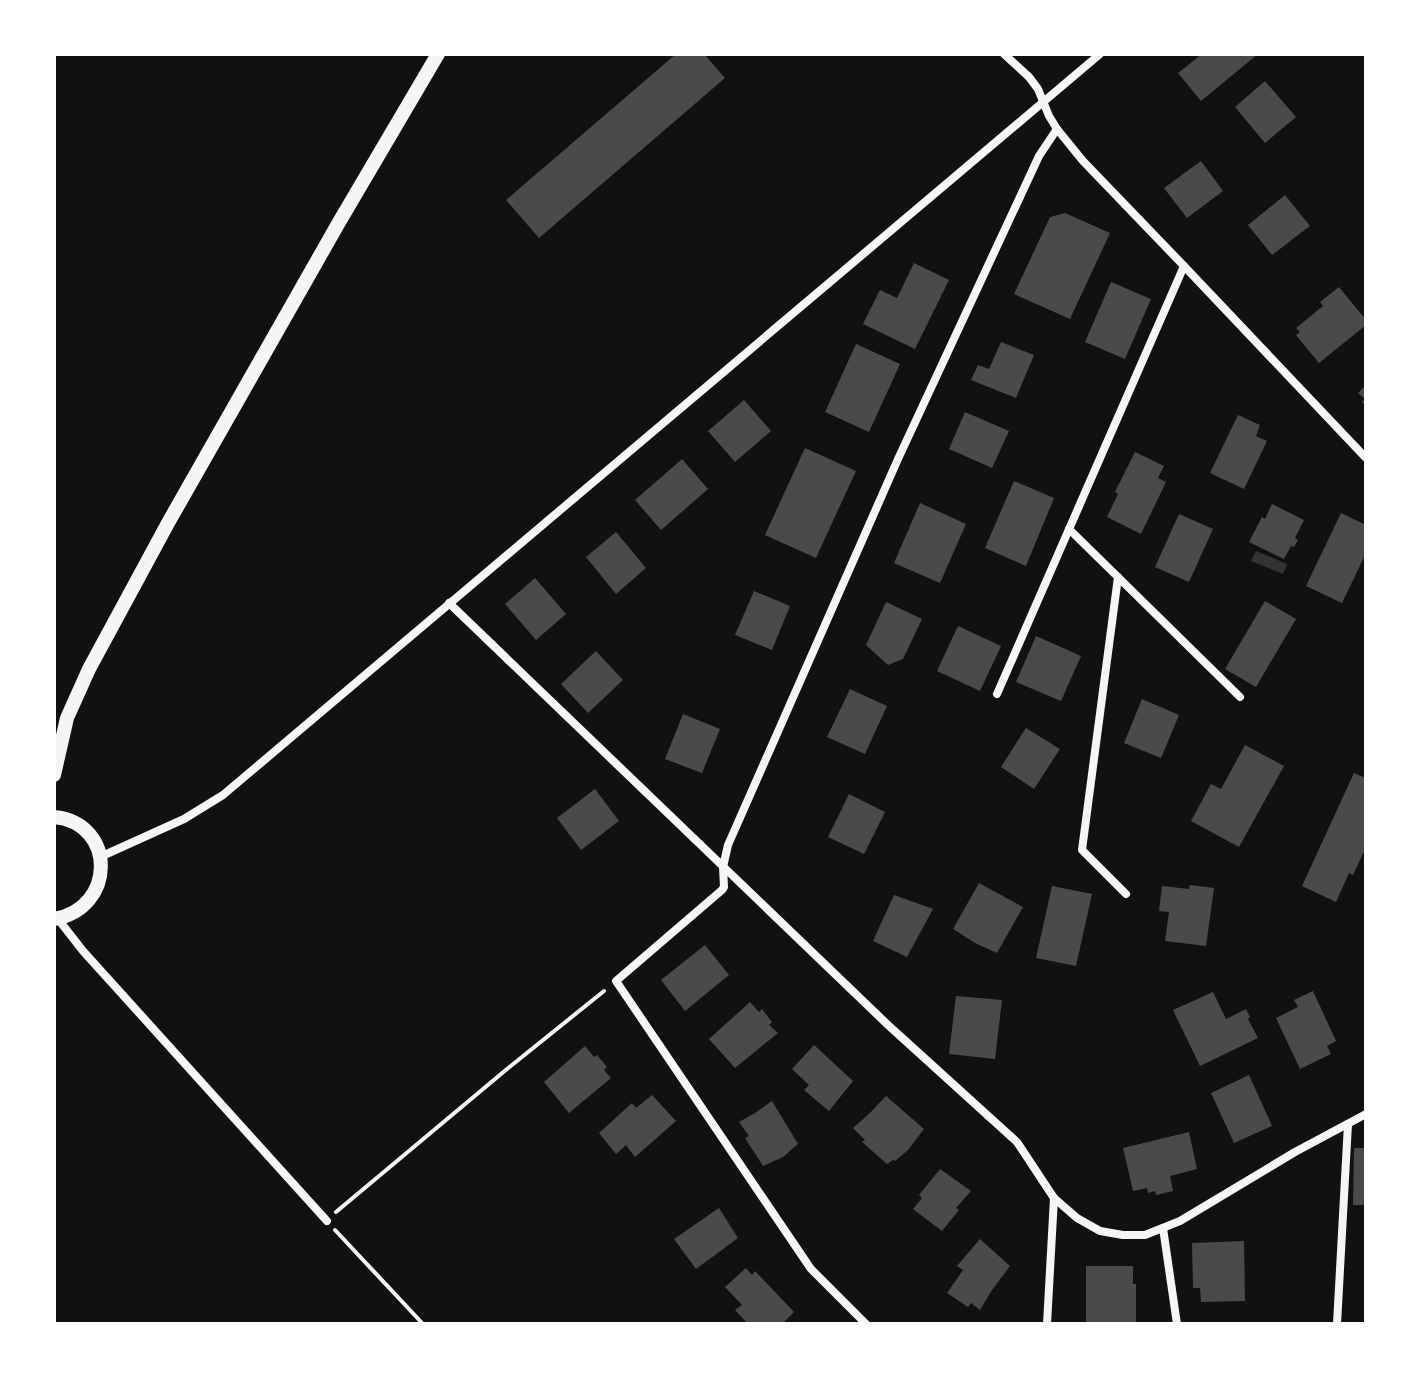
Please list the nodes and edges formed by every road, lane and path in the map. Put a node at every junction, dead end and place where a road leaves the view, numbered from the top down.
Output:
1 (438, 54) edge
2 (1004, 54) edge
3 (1100, 54) edge
4 (1044, 102) junction
5 (1057, 129) junction
6 (1184, 266) junction
7 (1366, 458) edge
8 (1069, 529) junction
9 (1118, 577) junction
10 (449, 603) junction
11 (997, 694) dead end
12 (1240, 697) dead end
13 (54, 775) edge
14 (54, 817) edge
15 (100, 857) junction
16 (723, 867) junction
17 (1126, 894) dead end
18 (56, 919) edge
19 (616, 981) junction
20 (1366, 1114) edge
21 (1348, 1124) junction
22 (1054, 1198) junction
23 (327, 1221) junction
24 (1163, 1228) junction
25 (423, 1324) edge
26 (866, 1324) edge
27 (1047, 1324) edge
28 (1177, 1324) edge
29 (1337, 1324) edge

1 - 13 street
2 - 4 street
3 - 4 street
4 - 5 street
4 - 10 street
5 - 6 street
5 - 16 street
6 - 7 street
6 - 8 street
8 - 9 street
8 - 11 street
9 - 12 street
9 - 17 street
10 - 15 street
10 - 16 street
14 - 15 street
15 - 18 street
16 - 19 street
16 - 22 street
18 - 23 street
19 - 23 path
19 - 26 street
20 - 21 street
21 - 24 street
21 - 29 street
22 - 24 street
22 - 27 street
23 - 25 path
24 - 28 street

